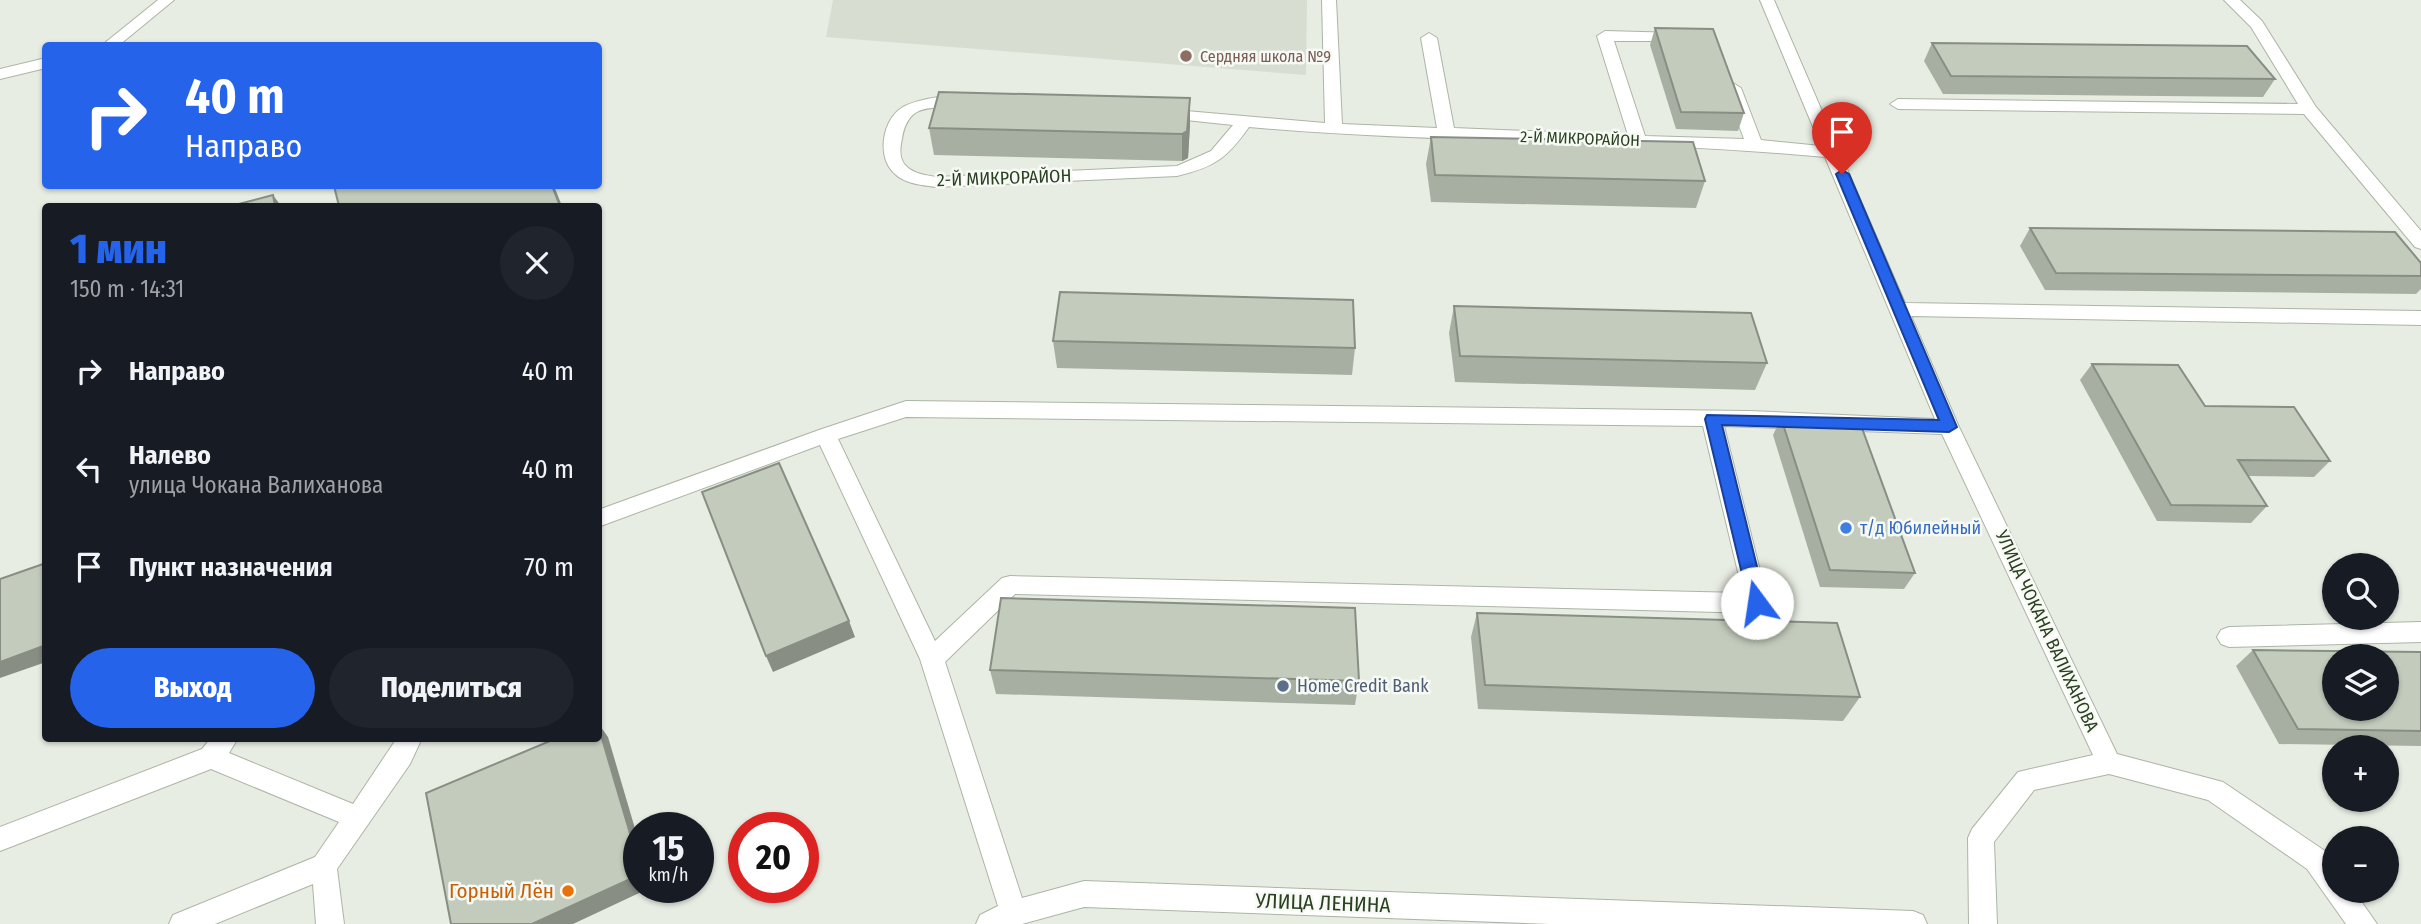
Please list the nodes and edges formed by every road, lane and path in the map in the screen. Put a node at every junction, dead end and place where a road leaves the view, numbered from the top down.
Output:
1 (167, 0) edge
2 (1329, 0) edge
3 (1767, 0) edge
4 (2231, 0) edge
5 (1429, 38) dead end
6 (1702, 39) edge
7 (113, 42) edge
8 (42, 64) edge
9 (0, 74) edge
10 (1729, 75) edge
11 (986, 100) edge
12 (1898, 104) dead end
13 (2309, 109) junction
14 (1147, 113) edge
15 (1244, 122) junction
16 (1334, 129) junction
17 (1446, 133) junction
18 (1638, 140) junction
19 (1754, 145) junction
20 (1832, 152) junction
21 (2421, 243) edge
22 (1900, 309) junction
23 (2421, 318) edge
24 (1712, 419) junction
25 (1949, 427) junction
26 (826, 435) junction
27 (602, 518) edge
28 (2421, 632) edge
29 (2229, 637) dead end
30 (932, 659) junction
31 (408, 742) edge
32 (218, 748) edge
33 (2109, 762) junction
34 (358, 818) junction
35 (0, 839) edge
36 (324, 866) junction
37 (2322, 869) edge
38 (2348, 903) edge
39 (1002, 919) edge
40 (183, 924) edge
41 (330, 924) edge
42 (1913, 924) edge
43 (1983, 924) edge
44 (2363, 924) edge

1 - 7 street
2 - 16 street
3 - 20 street, УЛИЦА ЧОКАНА ВАЛИХАНОВА
4 - 13 street
5 - 17 street
6 - 18 street
8 - 9 street
10 - 19 street
11 - 15 street, 2-Й МИКРОРАЙОН
12 - 13 street
13 - 21 street
14 - 15 street, 2-Й МИКРОРАЙОН
15 - 16 street, 2-Й МИКРОРАЙОН
16 - 17 street, 2-Й МИКРОРАЙОН
17 - 18 street, 2-Й МИКРОРАЙОН
18 - 19 street, 2-Й МИКРОРАЙОН
19 - 20 street, 2-Й МИКРОРАЙОН
20 - 22 street, УЛИЦА ЧОКАНА ВАЛИХАНОВА
22 - 23 street
22 - 25 street, УЛИЦА ЧОКАНА ВАЛИХАНОВА
24 - 25 street
24 - 26 street
24 - 30 street
25 - 33 street, УЛИЦА ЧОКАНА ВАЛИХАНОВА
26 - 27 street
26 - 30 street
28 - 29 street
30 - 39 street
31 - 34 street
32 - 34 street
32 - 35 street
33 - 37 street
33 - 43 street
34 - 36 street
36 - 40 street
36 - 41 street
38 - 44 street
39 - 42 street, УЛИЦА ЛЕНИНА

